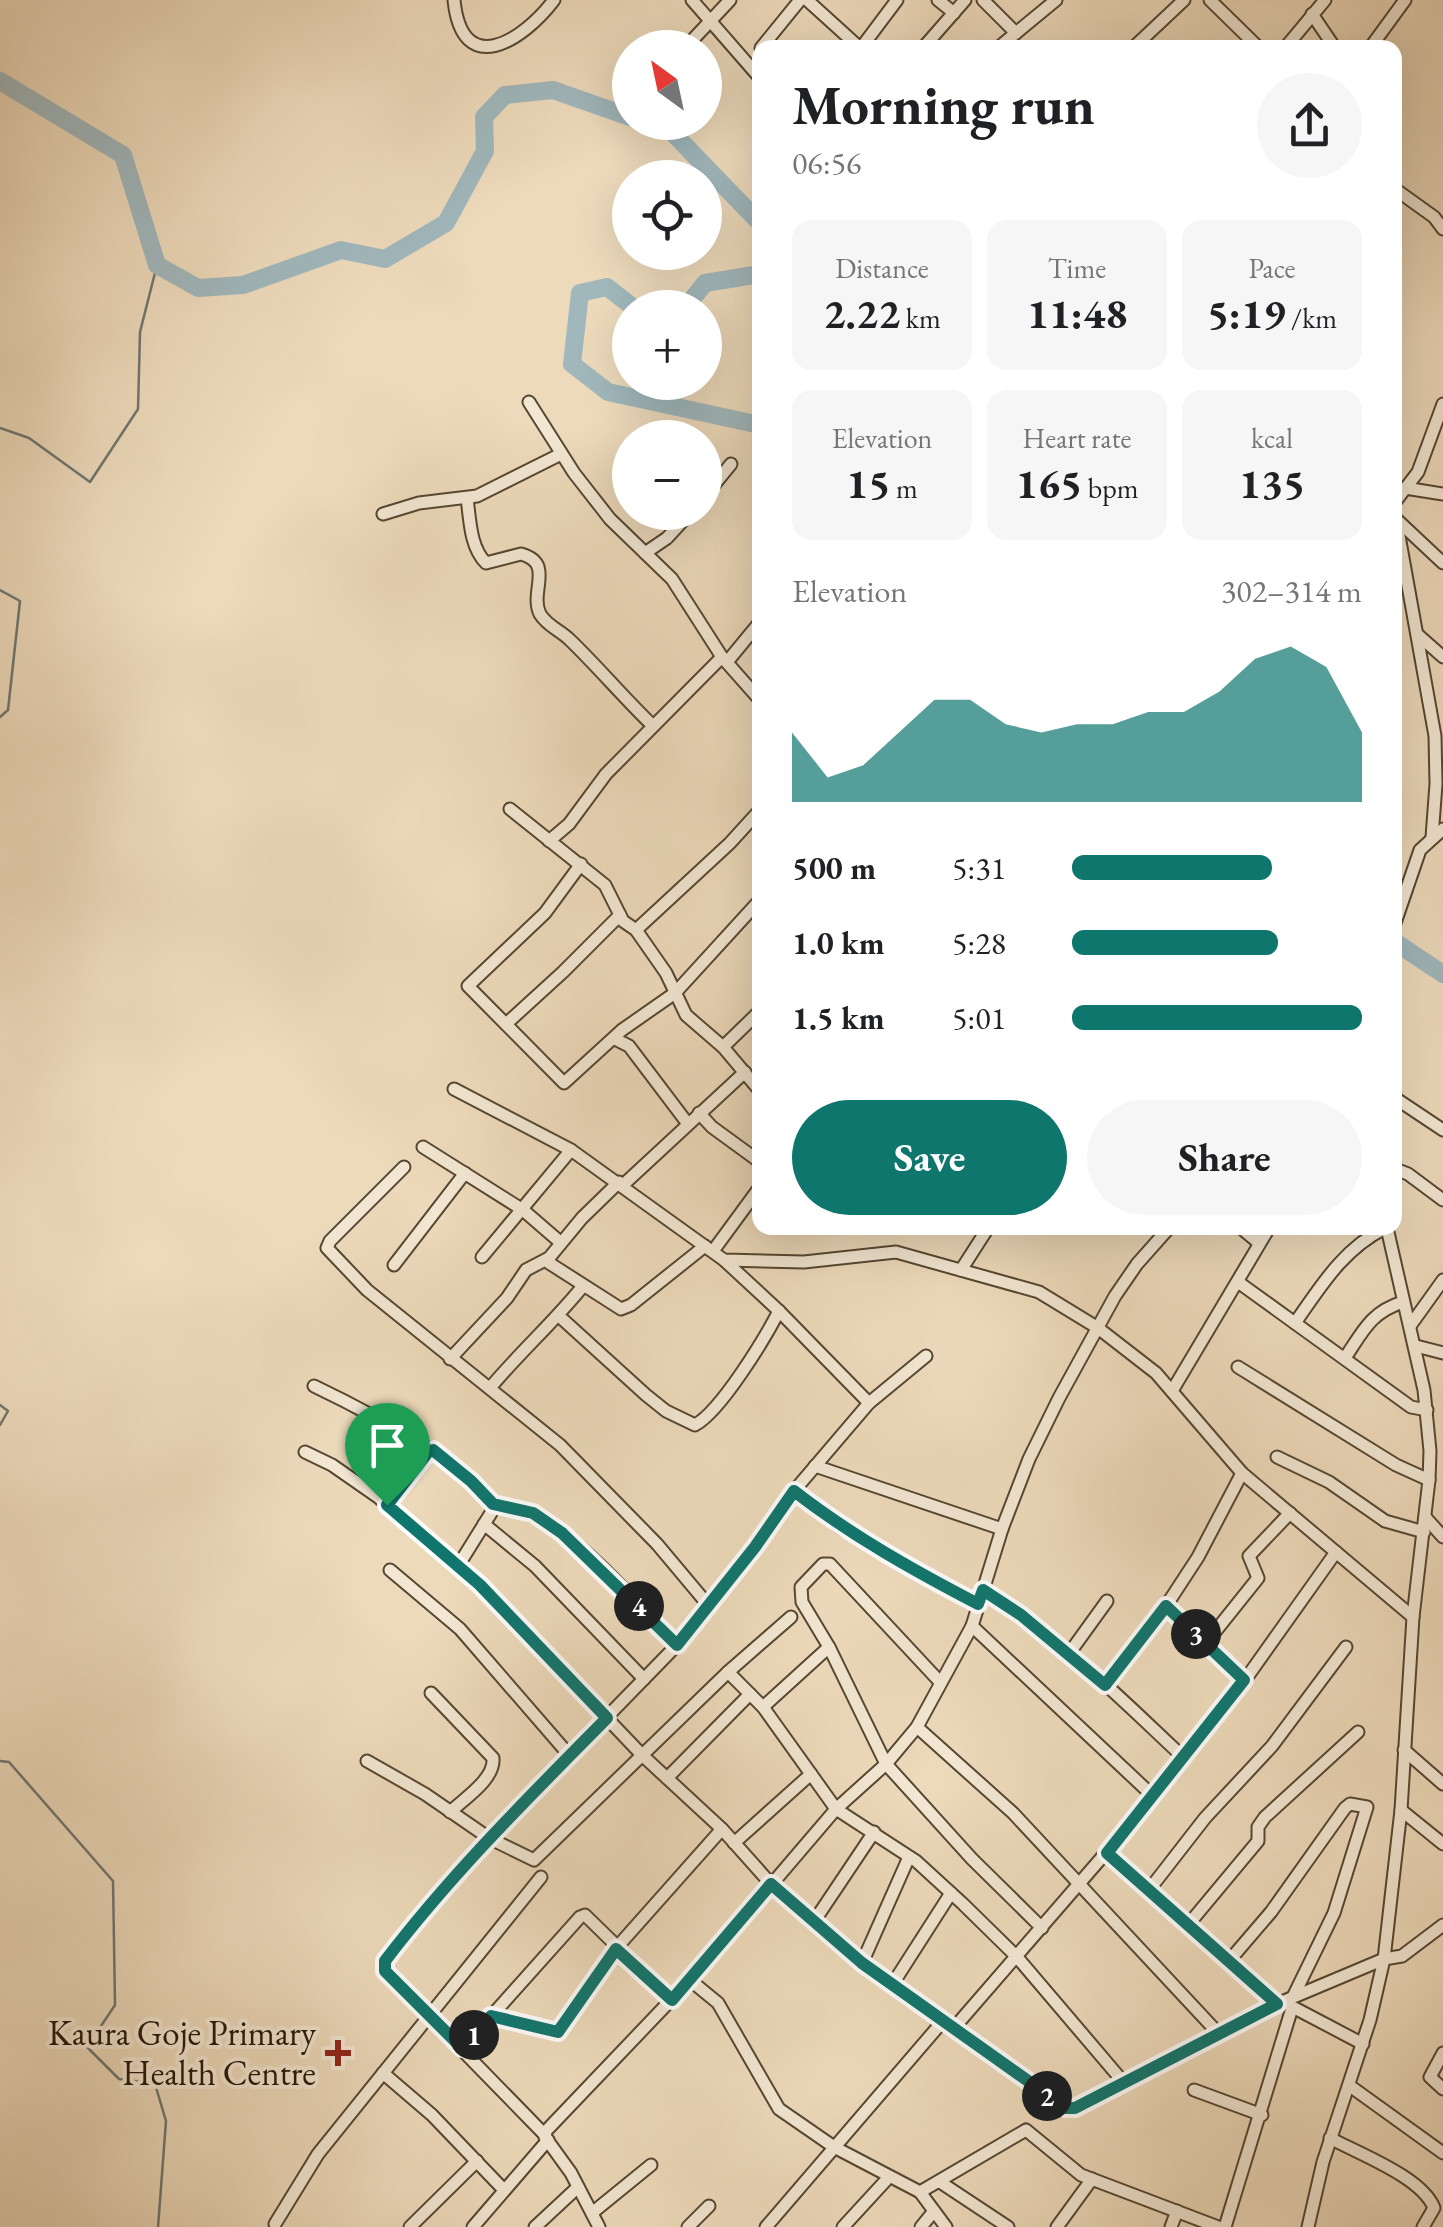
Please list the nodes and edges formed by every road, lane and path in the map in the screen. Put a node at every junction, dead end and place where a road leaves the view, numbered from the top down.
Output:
1 (454, 0) edge
2 (554, 0) edge
3 (692, 0) edge
4 (730, 0) edge
5 (804, 0) edge
6 (896, 0) edge
7 (938, 0) edge
8 (965, 0) edge
9 (1056, 0) edge
10 (1184, 0) edge
11 (1210, 0) edge
12 (1325, 0) edge
13 (1405, 0) edge
14 (988, 1) edge
15 (954, 13) junction
16 (1312, 14) junction
17 (711, 22) junction
18 (703, 30) edge
19 (1016, 34) junction
20 (768, 40) edge
21 (852, 40) edge
22 (867, 40) edge
23 (930, 40) edge
24 (1008, 40) edge
25 (1142, 40) edge
26 (1251, 40) edge
27 (1291, 40) edge
28 (1330, 40) edge
29 (1376, 40) edge
30 (752, 59) edge
31 (748, 64) junction
32 (752, 69) edge
33 (1402, 199) edge
34 (1443, 228) edge
35 (529, 402) dead end
36 (1443, 404) edge
37 (561, 454) junction
38 (731, 464) dead end
39 (722, 475) edge
40 (1405, 488) junction
41 (1402, 492) edge
42 (1443, 494) edge
43 (467, 498) junction
44 (382, 514) dead end
45 (1402, 525) edge
46 (674, 530) edge
47 (1402, 552) edge
48 (645, 553) junction
49 (1443, 563) edge
50 (752, 630) edge
51 (1417, 634) junction
52 (1443, 657) edge
53 (725, 659) junction
54 (752, 691) edge
55 (652, 725) junction
56 (510, 810) dead end
57 (752, 819) edge
58 (1437, 833) edge
59 (550, 841) junction
60 (580, 864) junction
61 (1402, 902) edge
62 (752, 909) edge
63 (620, 915) junction
64 (636, 930) junction
65 (675, 994) junction
66 (752, 1019) edge
67 (506, 1024) junction
68 (615, 1039) junction
69 (722, 1047) junction
70 (745, 1072) junction
71 (752, 1081) edge
72 (454, 1089) dead end
73 (1402, 1102) edge
74 (699, 1114) junction
75 (1441, 1122) edge
76 (688, 1124) junction
77 (423, 1147) dead end
78 (571, 1150) junction
79 (752, 1156) edge
80 (404, 1167) dead end
81 (1402, 1172) edge
82 (464, 1173) junction
83 (621, 1184) junction
84 (752, 1197) edge
85 (1443, 1200) edge
86 (523, 1210) junction
87 (984, 1235) edge
88 (1163, 1235) edge
89 (1249, 1235) edge
90 (1264, 1235) edge
91 (1370, 1235) edge
92 (1388, 1235) edge
93 (560, 1242) junction
94 (1259, 1243) junction
95 (709, 1248) junction
96 (482, 1257) dead end
97 (548, 1258) junction
98 (724, 1260) junction
99 (394, 1265) dead end
100 (961, 1270) junction
101 (1443, 1280) edge
102 (1238, 1282) junction
103 (583, 1286) junction
104 (1403, 1302) junction
105 (779, 1310) junction
106 (559, 1316) junction
107 (1295, 1322) junction
108 (1410, 1326) junction
109 (1098, 1328) junction
110 (1416, 1346) junction
111 (1443, 1352) edge
112 (926, 1356) dead end
113 (450, 1358) junction
114 (1345, 1358) junction
115 (1238, 1367) dead end
116 (314, 1386) dead end
117 (490, 1388) junction
118 (1172, 1391) junction
119 (869, 1403) junction
120 (1427, 1410) junction
121 (430, 1450) junction
122 (305, 1452) dead end
123 (1277, 1457) dead end
124 (815, 1466) junction
125 (1242, 1473) junction
126 (1429, 1480) junction
127 (794, 1491) junction
128 (493, 1504) junction
129 (387, 1505) junction
130 (1290, 1513) junction
131 (1425, 1518) junction
132 (484, 1524) junction
133 (1002, 1529) junction
134 (1424, 1532) junction
135 (1443, 1537) edge
136 (1336, 1552) junction
137 (458, 1566) junction
138 (390, 1570) dead end
139 (983, 1590) junction
140 (1107, 1600) dead end
141 (978, 1604) junction
142 (709, 1606) junction
143 (1166, 1606) junction
144 (1414, 1617) junction
145 (790, 1618) dead end
146 (972, 1626) junction
147 (1206, 1643) junction
148 (677, 1645) junction
149 (829, 1647) junction
150 (1346, 1647) dead end
151 (1068, 1655) junction
152 (728, 1672) junction
153 (644, 1679) junction
154 (1244, 1680) junction
155 (940, 1682) junction
156 (1105, 1685) junction
157 (431, 1692) dead end
158 (750, 1694) junction
159 (763, 1707) junction
160 (607, 1718) junction
161 (917, 1727) junction
162 (1358, 1732) dead end
163 (1404, 1750) junction
164 (642, 1755) junction
165 (570, 1756) junction
166 (1182, 1756) junction
167 (367, 1761) dead end
168 (886, 1764) junction
169 (811, 1774) junction
170 (668, 1778) junction
171 (1443, 1784) edge
172 (1153, 1796) junction
173 (836, 1809) junction
174 (1400, 1810) junction
175 (450, 1812) junction
176 (722, 1829) junction
177 (874, 1832) junction
178 (488, 1838) junction
179 (734, 1843) junction
180 (1443, 1844) edge
181 (1107, 1853) junction
182 (909, 1857) junction
183 (541, 1877) dead end
184 (771, 1884) junction
185 (1079, 1886) junction
186 (1149, 1890) junction
187 (951, 1892) junction
188 (813, 1924) junction
189 (1188, 1924) junction
190 (1443, 1924) edge
191 (1042, 1928) junction
192 (616, 1949) junction
193 (1017, 1957) junction
194 (1384, 1958) junction
195 (1229, 1961) junction
196 (862, 1963) junction
197 (690, 1980) junction
198 (892, 1985) junction
199 (672, 2000) junction
200 (1287, 2003) junction
201 (491, 2016) junction
202 (431, 2017) junction
203 (948, 2024) junction
204 (1220, 2034) junction
205 (1363, 2044) junction
206 (462, 2048) junction
207 (1443, 2053) edge
208 (384, 2074) junction
209 (1125, 2084) junction
210 (1350, 2086) junction
211 (1443, 2089) edge
212 (1194, 2090) dead end
213 (1262, 2115) junction
214 (546, 2138) junction
215 (1330, 2138) junction
216 (834, 2148) junction
217 (1443, 2153) edge
218 (477, 2161) junction
219 (651, 2165) dead end
220 (888, 2177) junction
221 (1092, 2179) junction
222 (940, 2182) junction
223 (578, 2187) junction
224 (503, 2189) junction
225 (920, 2192) junction
226 (709, 2206) dead end
227 (934, 2211) junction
228 (1177, 2211) junction
229 (592, 2212) junction
230 (275, 2224) dead end
231 (410, 2227) edge
232 (474, 2227) edge
233 (536, 2227) edge
234 (600, 2227) edge
235 (688, 2227) edge
236 (766, 2227) edge
237 (843, 2227) edge
238 (921, 2227) edge
239 (946, 2227) edge
240 (1008, 2227) edge
241 (1057, 2227) edge
242 (1171, 2227) edge
243 (1221, 2227) edge
244 (1308, 2227) edge
245 (1423, 2227) edge

1 - 2 street
3 - 17 street
4 - 17 street
5 - 20 street
5 - 21 street
6 - 22 street
7 - 15 street
8 - 15 street
9 - 19 street
10 - 25 street
11 - 26 street
12 - 16 street
13 - 29 street
14 - 19 street
15 - 23 street
16 - 27 street
16 - 28 street
17 - 18 street
17 - 31 street
19 - 24 street
30 - 31 street
31 - 32 street
33 - 34 street
35 - 37 street
36 - 40 street
37 - 43 street
37 - 48 street
38 - 39 street
40 - 41 street
40 - 42 street
43 - 44 street
43 - 55 street
45 - 49 street
46 - 48 street
47 - 51 street
48 - 53 street
50 - 53 street
51 - 52 street
51 - 58 street
53 - 54 street
53 - 55 street
55 - 59 street
56 - 59 street
57 - 64 street
58 - 61 street
59 - 60 street
60 - 63 street
60 - 67 street
62 - 65 street
63 - 64 street
63 - 67 street
64 - 65 street
65 - 68 street
65 - 69 street
66 - 69 street
67 - 68 street
68 - 76 street
69 - 70 street
70 - 71 street
70 - 74 street
72 - 78 street
73 - 75 street
74 - 76 street
74 - 79 street
76 - 83 street
77 - 82 street
78 - 83 street
78 - 86 street
80 - 113 street
81 - 85 street
82 - 86 street
82 - 99 street
83 - 93 street
83 - 95 street
84 - 95 street
86 - 93 street
86 - 96 street
87 - 100 street
88 - 109 street
89 - 94 street
90 - 94 street
91 - 107 street
92 - 104 street
93 - 97 street
94 - 102 street
95 - 98 street
95 - 103 street
97 - 103 street
97 - 113 street
98 - 100 street
98 - 105 street
100 - 109 street
101 - 108 street
102 - 107 street
102 - 118 street
103 - 106 street
104 - 108 street
104 - 114 street
105 - 106 street
105 - 119 street
106 - 117 street
107 - 114 street
108 - 110 street
109 - 118 street
109 - 133 street
110 - 111 street
110 - 120 street
112 - 119 street
113 - 117 street
114 - 120 street
115 - 126 street
116 - 121 street
117 - 142 street
118 - 125 street
119 - 124 street
120 - 126 street
121 - 128 street
121 - 129 street
122 - 129 street
123 - 134 street
124 - 127 street
124 - 133 street
125 - 130 street
125 - 143 street
126 - 131 street
127 - 141 street
127 - 142 street
128 - 132 street
128 - 148 street
129 - 137 street
130 - 136 street
130 - 147 street
131 - 134 street
131 - 135 street
132 - 137 street
132 - 153 street
133 - 139 street
134 - 144 street
136 - 144 street
136 - 154 street
137 - 160 street
138 - 165 street
139 - 141 street
139 - 151 street
140 - 151 street
141 - 146 street
142 - 148 street
143 - 147 street
143 - 156 street
144 - 163 street
145 - 152 street
146 - 155 street
146 - 172 street
147 - 154 street
148 - 153 street
149 - 155 street
149 - 159 street
149 - 168 street
150 - 186 street
151 - 156 street
152 - 158 street
152 - 164 street
153 - 160 street
154 - 166 street
155 - 161 street
156 - 166 street
157 - 175 street
158 - 159 street
158 - 170 street
159 - 169 street
160 - 164 street
160 - 165 street
161 - 168 street
161 - 185 street
162 - 189 street
163 - 171 street
163 - 174 street
164 - 170 street
164 - 178 street
165 - 178 street
166 - 172 street
167 - 175 street
168 - 173 street
168 - 191 street
169 - 173 street
169 - 179 street
170 - 176 street
172 - 181 street
173 - 177 street
173 - 184 street
174 - 180 street
174 - 194 street
175 - 178 street
176 - 179 street
176 - 192 street
177 - 182 street
177 - 188 street
178 - 202 street
179 - 184 street
181 - 185 street
181 - 186 street
182 - 187 street
182 - 196 street
183 - 202 street
184 - 188 street
184 - 197 street
185 - 191 street
185 - 204 street
186 - 189 street
187 - 193 street
187 - 198 street
188 - 196 street
189 - 195 street
190 - 194 street
191 - 193 street
192 - 199 street
192 - 201 street
192 - 201 street
193 - 203 street
193 - 209 street
194 - 200 street
194 - 205 street
195 - 200 street
195 - 200 street
196 - 198 street
197 - 199 street
197 - 216 street
198 - 203 street
199 - 214 street
200 - 204 street
200 - 205 street
200 - 213 street
201 - 206 street
202 - 206 street
202 - 208 street
203 - 209 street
203 - 216 street
204 - 209 street
205 - 210 street
206 - 214 street
207 - 211 street
208 - 218 street
208 - 230 street
210 - 215 street
210 - 217 street
212 - 213 street
213 - 243 street
214 - 223 street
214 - 224 street
215 - 244 street
215 - 245 street
216 - 220 street
216 - 236 street
218 - 224 street
218 - 231 street
219 - 229 street
220 - 225 street
220 - 237 street
221 - 222 street
221 - 228 street
221 - 241 street
222 - 225 street
222 - 240 street
223 - 229 street
223 - 233 street
224 - 232 street
225 - 227 street
226 - 235 street
227 - 238 street
227 - 239 street
228 - 242 street
228 - 243 street
229 - 234 street

